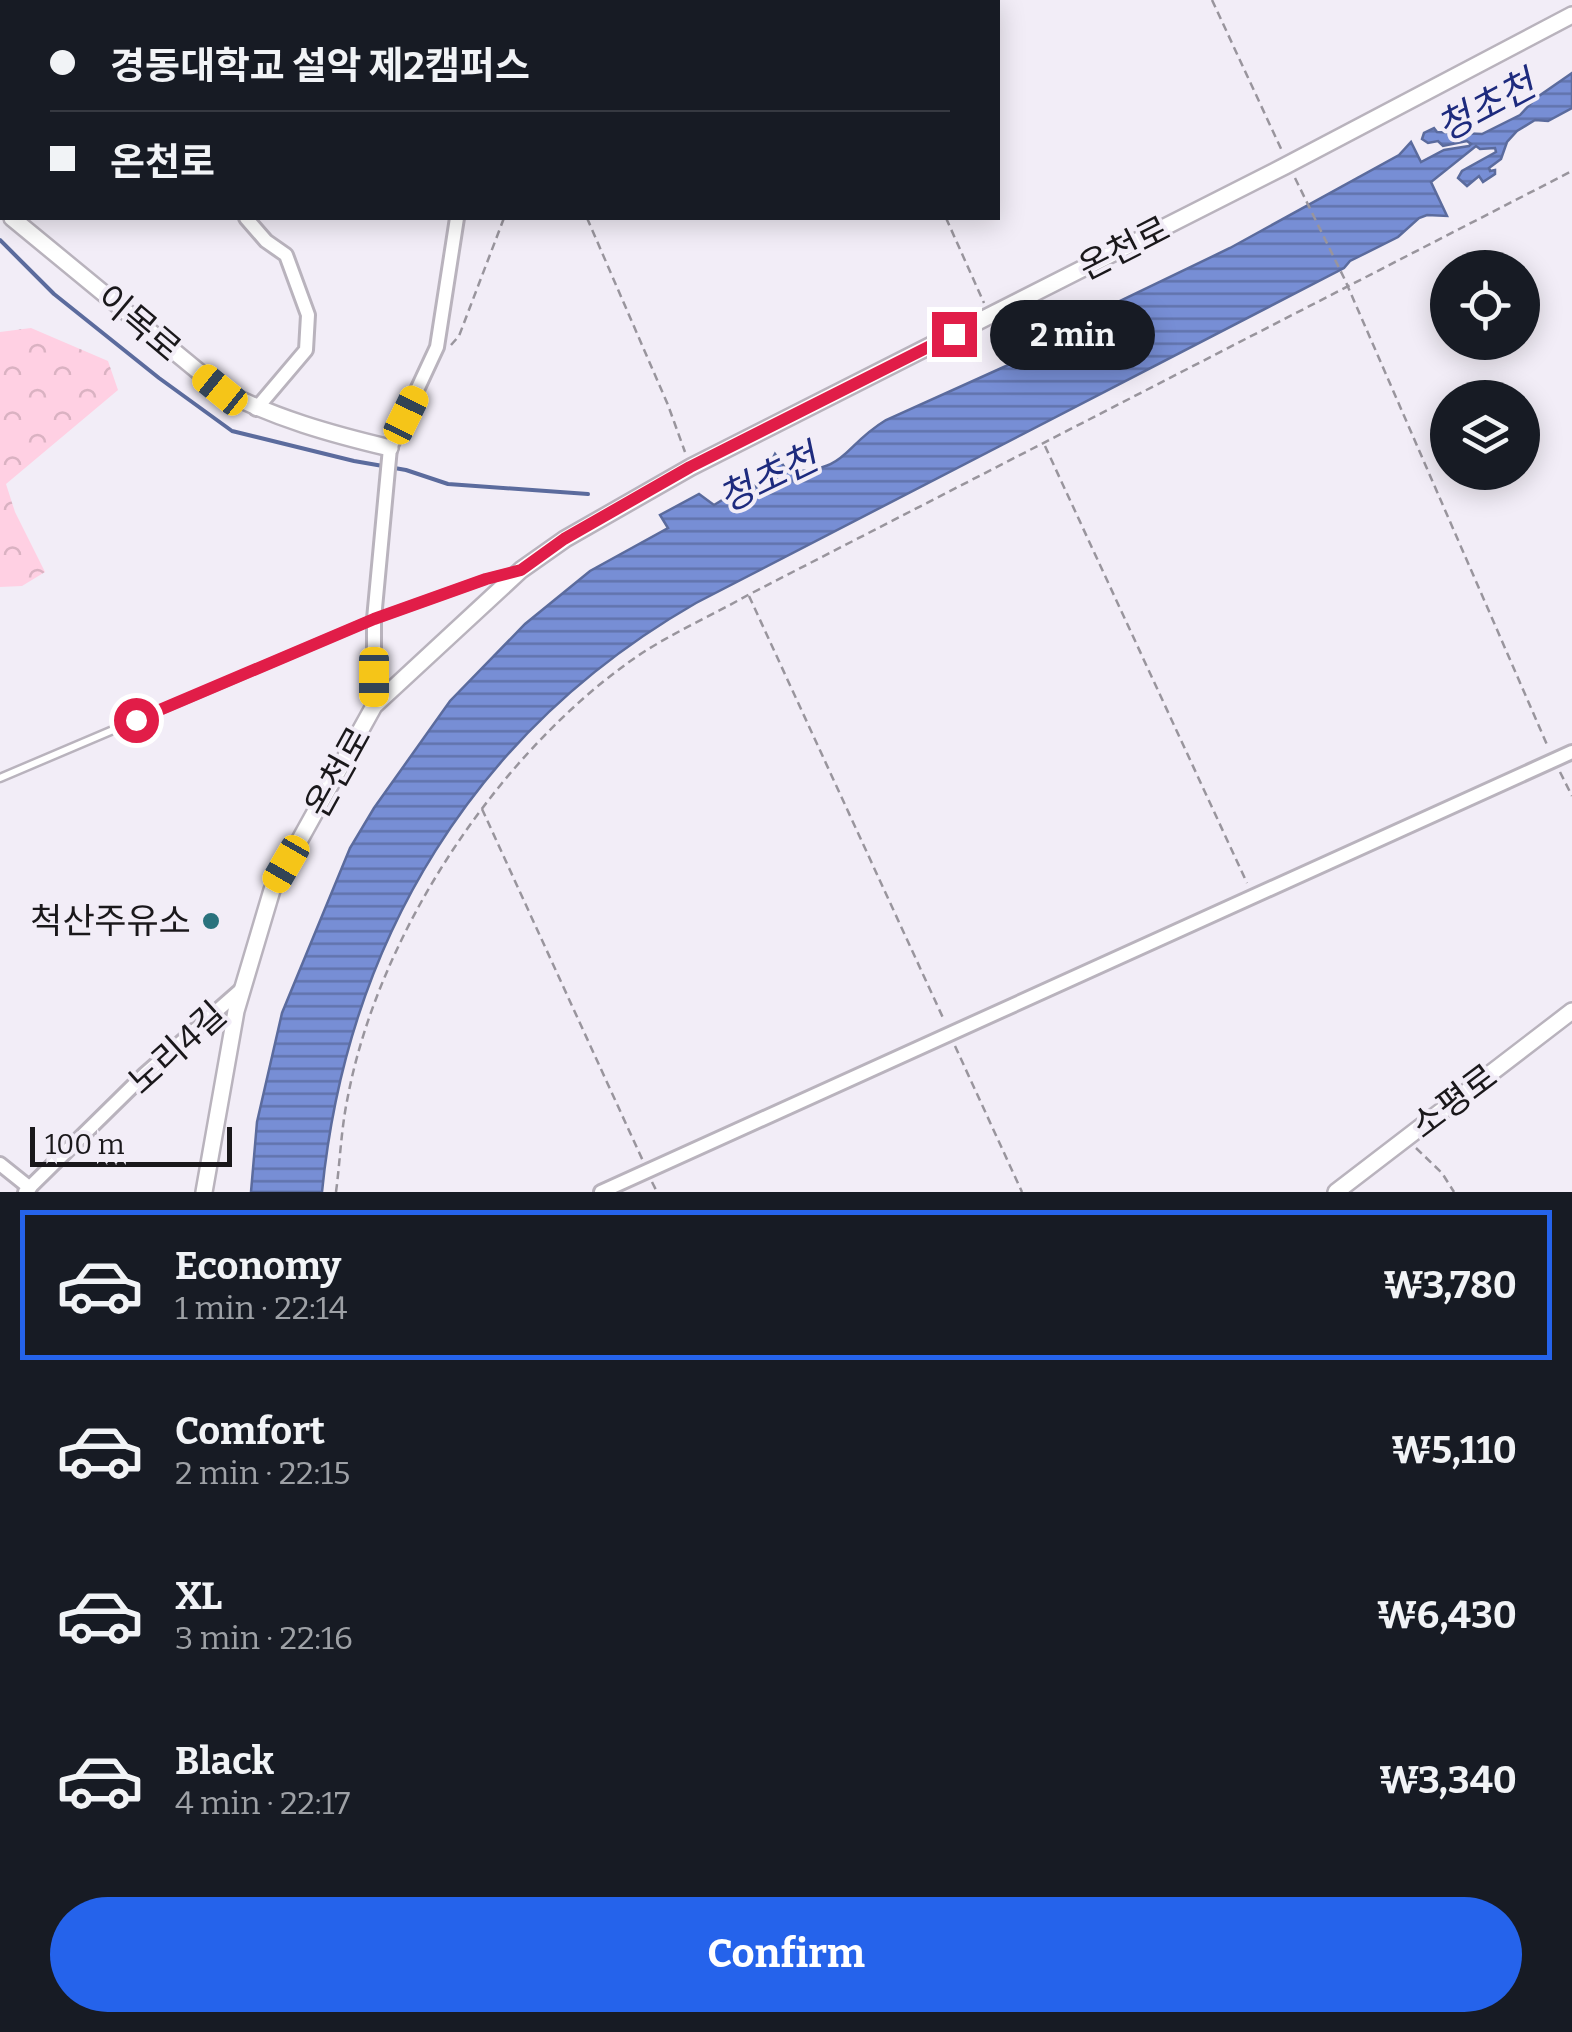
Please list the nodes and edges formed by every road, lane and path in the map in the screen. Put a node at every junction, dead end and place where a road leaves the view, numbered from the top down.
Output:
1 (1212, 0) edge
2 (1568, 0) edge
3 (1572, 12) edge
4 (1288, 164) junction
5 (1572, 171) edge
6 (1296, 182) dead end
7 (14, 220) edge
8 (248, 220) edge
9 (457, 220) edge
10 (503, 220) edge
11 (589, 220) edge
12 (947, 220) edge
13 (1347, 287) junction
14 (990, 316) junction
15 (437, 347) junction
16 (256, 409) junction
17 (1045, 444) junction
18 (390, 448) junction
19 (690, 467) junction
20 (521, 570) junction
21 (748, 595) junction
22 (374, 619) junction
23 (374, 706) junction
24 (1572, 752) edge
25 (1554, 760) junction
26 (0, 778) edge
27 (1572, 796) edge
28 (482, 808) junction
29 (1253, 896) junction
30 (243, 988) junction
31 (1572, 1010) edge
32 (950, 1034) junction
33 (1408, 1137) junction
34 (0, 1164) edge
35 (647, 1171) junction
36 (27, 1190) edge
37 (204, 1192) edge
38 (336, 1192) edge
39 (601, 1192) edge
40 (657, 1192) edge
41 (1022, 1192) edge
42 (1336, 1192) edge
43 (1454, 1192) edge

1 - 4 path
2 - 3 street
3 - 4 street, 온천로
4 - 14 street, 온천로
5 - 13 path
6 - 13 path
7 - 16 street, 이목로
8 - 16 street
9 - 15 street
10 - 15 path
11 - 19 path
12 - 14 path
13 - 17 path
13 - 25 path
14 - 19 street, 온천로
15 - 18 street
16 - 18 street, 이목로
17 - 21 path
17 - 29 path
18 - 22 street
19 - 20 street, 온천로
20 - 22 lane
20 - 23 street, 온천로
21 - 28 path
21 - 32 path
22 - 23 street
22 - 26 lane
23 - 30 street, 온천로
24 - 25 street
25 - 27 path
25 - 29 street
28 - 35 path
28 - 38 path
29 - 32 street
30 - 36 street, 노리4길
30 - 37 street, 온천로
31 - 33 street, 소평로
32 - 35 street
32 - 41 path
33 - 42 street, 소평로
33 - 43 path
34 - 36 street
35 - 39 street
35 - 40 path

